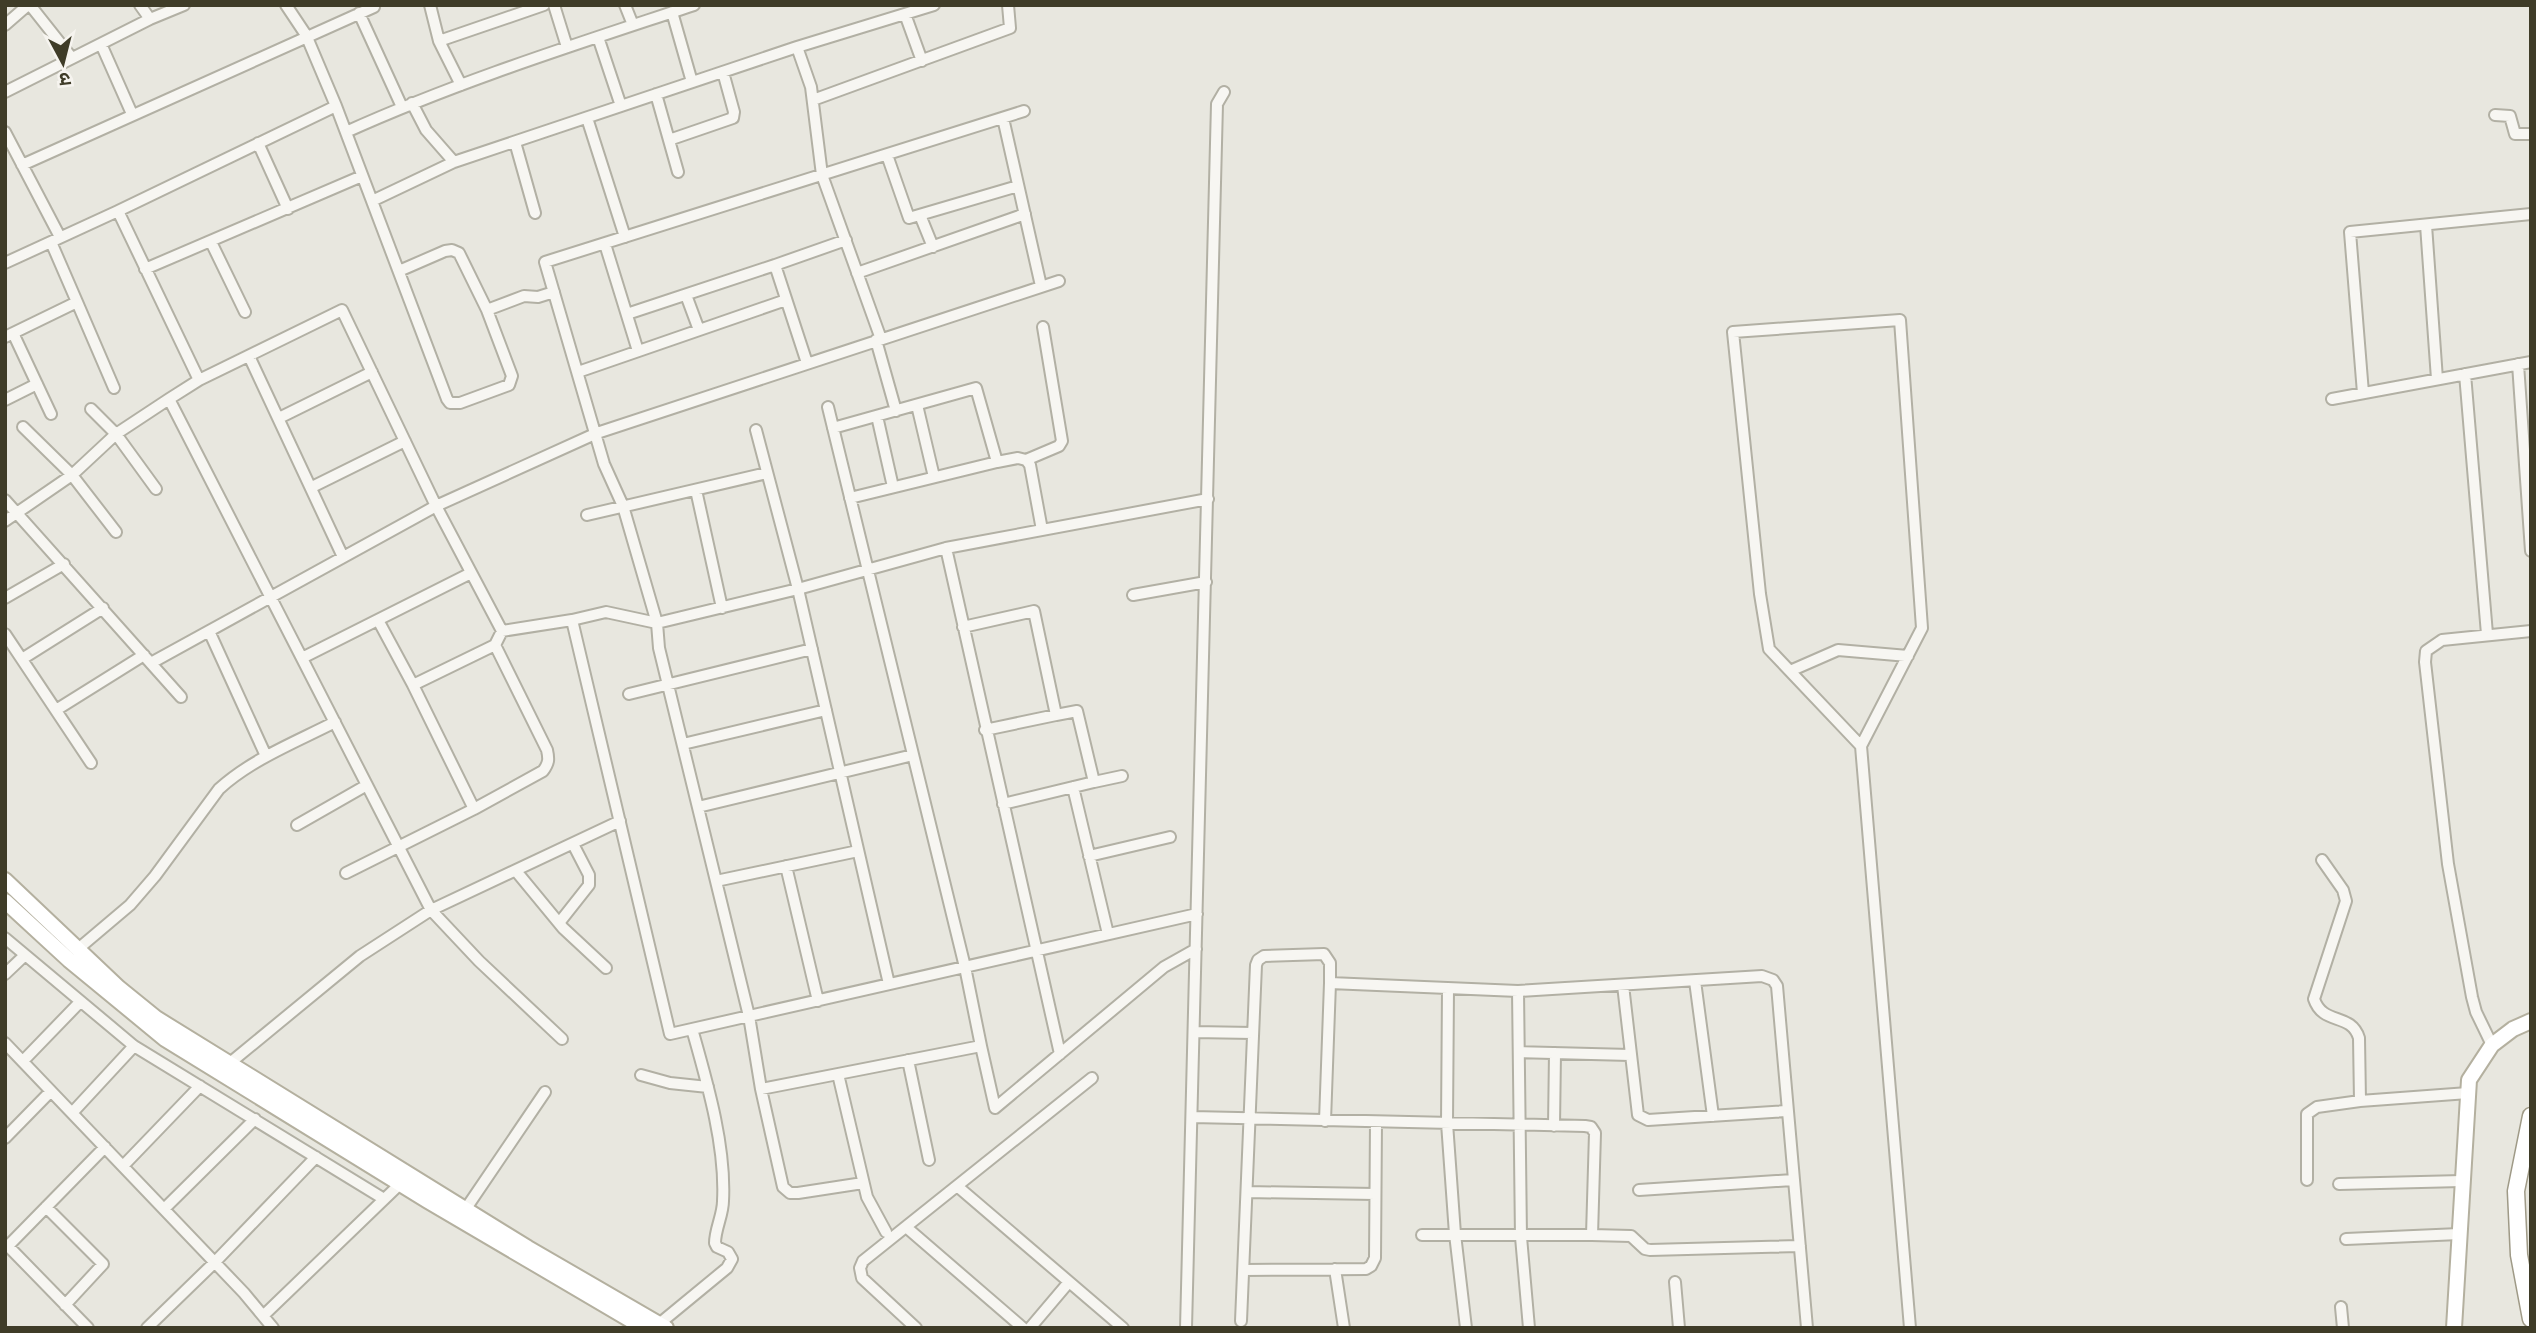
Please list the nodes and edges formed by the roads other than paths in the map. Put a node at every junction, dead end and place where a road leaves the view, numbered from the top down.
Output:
1 (29, 5) edge
2 (140, 5) edge
3 (184, 5) edge
4 (286, 5) edge
5 (430, 5) edge
6 (544, 5) edge
7 (554, 5) edge
8 (625, 5) edge
9 (694, 5) edge
10 (934, 5) edge
11 (1008, 5) edge
12 (374, 7) edge
13 (672, 12) junction
14 (900, 12) edge
15 (359, 13) junction
16 (150, 19) junction
17 (5, 25) edge
18 (633, 25) junction
19 (306, 35) junction
20 (598, 37) junction
21 (439, 41) junction
22 (101, 44) junction
23 (567, 47) junction
24 (797, 47) junction
25 (72, 58) junction
26 (922, 61) junction
27 (723, 72) junction
28 (692, 82) junction
29 (461, 85) junction
30 (5, 92) edge
31 (1224, 92) dead end
32 (656, 94) junction
33 (813, 100) junction
34 (407, 105) junction
35 (336, 106) junction
36 (621, 106) junction
37 (1024, 111) dead end
38 (132, 114) junction
39 (2495, 115) dead end
40 (587, 118) junction
41 (1003, 118) junction
42 (346, 132) junction
43 (2531, 134) edge
44 (7, 140) edge
45 (669, 140) junction
46 (516, 142) junction
47 (258, 143) junction
48 (887, 155) junction
49 (454, 162) junction
50 (22, 165) junction
51 (678, 172) dead end
52 (822, 175) junction
53 (362, 176) junction
54 (1018, 186) junction
55 (372, 201) junction
56 (288, 209) junction
57 (118, 211) junction
58 (535, 213) dead end
59 (1025, 214) junction
60 (2531, 214) edge
61 (920, 215) junction
62 (2426, 225) junction
63 (625, 237) junction
64 (56, 240) junction
65 (846, 240) junction
66 (211, 242) junction
67 (605, 244) junction
68 (933, 247) junction
69 (7, 258) edge
70 (775, 265) junction
71 (145, 269) junction
72 (399, 271) junction
73 (857, 273) junction
74 (1059, 281) dead end
75 (1041, 286) junction
76 (554, 292) junction
77 (686, 295) junction
78 (786, 300) junction
79 (77, 302) junction
80 (487, 310) junction
81 (245, 312) dead end
82 (627, 314) junction
83 (1043, 327) dead end
84 (699, 330) junction
85 (9, 335) edge
86 (878, 339) junction
87 (638, 351) junction
88 (249, 356) junction
89 (2531, 362) edge
90 (807, 363) junction
91 (2518, 364) junction
92 (372, 372) junction
93 (578, 372) junction
94 (2465, 374) junction
95 (2437, 379) junction
96 (199, 380) junction
97 (37, 384) junction
98 (114, 388) dead end
99 (2363, 393) junction
100 (169, 399) junction
101 (2332, 399) dead end
102 (5, 400) edge
103 (917, 405) junction
104 (828, 407) dead end
105 (91, 409) dead end
106 (897, 411) junction
107 (51, 414) dead end
108 (877, 416) junction
109 (279, 418) junction
110 (23, 427) dead end
111 (833, 428) junction
112 (756, 430) dead end
113 (597, 433) junction
114 (116, 434) junction
115 (405, 441) junction
116 (1026, 460) junction
117 (997, 462) junction
118 (767, 473) junction
119 (72, 475) junction
120 (934, 477) junction
121 (312, 487) junction
122 (893, 487) junction
123 (156, 489) dead end
124 (696, 489) junction
125 (850, 498) junction
126 (1208, 499) junction
127 (5, 500) edge
128 (436, 506) junction
129 (623, 506) junction
130 (18, 512) junction
131 (587, 515) dead end
132 (5, 520) edge
133 (1042, 530) junction
134 (116, 532) dead end
135 (946, 548) junction
136 (2531, 551) edge
137 (343, 557) junction
138 (64, 564) junction
139 (868, 570) junction
140 (471, 573) junction
141 (1206, 582) junction
142 (798, 589) junction
143 (1133, 595) dead end
144 (271, 597) junction
145 (5, 598) edge
146 (103, 608) junction
147 (722, 608) junction
148 (378, 620) junction
149 (572, 620) junction
150 (657, 623) junction
151 (963, 626) junction
152 (209, 631) junction
153 (502, 631) junction
154 (2531, 631) edge
155 (5, 634) edge
156 (2487, 634) junction
157 (495, 645) junction
158 (812, 649) junction
159 (1908, 656) junction
160 (302, 658) junction
161 (22, 659) junction
162 (148, 659) junction
163 (1790, 671) junction
164 (668, 684) junction
165 (413, 685) junction
166 (629, 694) dead end
167 (181, 697) dead end
168 (56, 710) junction
169 (826, 710) junction
170 (1056, 715) junction
171 (335, 722) junction
172 (985, 730) junction
173 (683, 744) junction
174 (1861, 746) junction
175 (913, 755) junction
176 (266, 756) junction
177 (91, 763) dead end
178 (840, 773) junction
179 (1122, 776) dead end
180 (1094, 782) junction
181 (367, 785) junction
182 (1073, 788) junction
183 (1003, 804) junction
184 (698, 807) junction
185 (474, 809) junction
186 (620, 821) junction
187 (297, 825) dead end
188 (1170, 837) dead end
189 (573, 844) junction
190 (398, 846) junction
191 (858, 851) junction
192 (1089, 856) junction
193 (2322, 860) dead end
194 (786, 866) junction
195 (516, 871) junction
196 (346, 873) dead end
197 (5, 880) edge
198 (716, 881) junction
199 (5, 901) edge
200 (431, 910) junction
201 (1197, 914) junction
202 (559, 923) junction
203 (1108, 934) junction
204 (5, 938) edge
205 (78, 949) junction
206 (1196, 949) junction
207 (1038, 950) junction
208 (25, 955) junction
209 (965, 967) junction
210 (606, 968) dead end
211 (5, 974) edge
212 (1695, 981) junction
213 (889, 984) junction
214 (1330, 984) junction
215 (1623, 985) junction
216 (1448, 989) junction
217 (1518, 991) junction
218 (818, 1000) junction
219 (80, 1002) junction
220 (749, 1016) junction
221 (2531, 1021) edge
222 (692, 1029) junction
223 (1194, 1032) junction
224 (1253, 1032) junction
225 (562, 1040) dead end
226 (2492, 1045) junction
227 (6, 1046) edge
228 (135, 1046) junction
229 (981, 1046) junction
230 (1519, 1052) junction
231 (1556, 1053) junction
232 (1060, 1054) junction
233 (1630, 1055) junction
234 (908, 1060) junction
235 (23, 1062) junction
236 (224, 1068) junction
237 (838, 1074) junction
238 (641, 1075) dead end
239 (1093, 1078) dead end
240 (200, 1086) junction
241 (708, 1087) junction
242 (761, 1089) junction
243 (51, 1091) junction
244 (545, 1093) dead end
245 (2468, 1093) junction
246 (2360, 1101) junction
247 (1786, 1111) junction
248 (72, 1113) junction
249 (1713, 1116) junction
250 (2531, 1116) edge
251 (1192, 1118) junction
252 (255, 1119) junction
253 (1251, 1119) junction
254 (1325, 1121) junction
255 (1376, 1122) junction
256 (1447, 1123) junction
257 (1520, 1125) junction
258 (1554, 1126) junction
259 (5, 1138) edge
260 (105, 1147) junction
261 (316, 1157) junction
262 (929, 1160) dead end
263 (122, 1166) junction
264 (2307, 1180) dead end
265 (1793, 1181) junction
266 (2462, 1181) junction
267 (863, 1183) junction
268 (400, 1184) junction
269 (2339, 1184) dead end
270 (957, 1186) junction
271 (1639, 1190) dead end
272 (1247, 1192) junction
273 (1376, 1194) junction
274 (384, 1199) junction
275 (46, 1207) junction
276 (164, 1209) junction
277 (465, 1210) junction
278 (906, 1227) junction
279 (886, 1232) dead end
280 (1455, 1234) junction
281 (2459, 1234) junction
282 (1422, 1235) dead end
283 (1592, 1236) junction
284 (1521, 1237) junction
285 (2346, 1239) dead end
286 (6, 1247) edge
287 (1800, 1247) junction
288 (215, 1262) junction
289 (1335, 1269) junction
290 (1244, 1270) junction
291 (1069, 1282) junction
292 (1675, 1282) dead end
293 (65, 1305) junction
294 (2341, 1307) dead end
295 (264, 1315) junction
296 (2531, 1319) edge
297 (1241, 1321) dead end
298 (155, 1325) edge
299 (663, 1326) edge
300 (88, 1328) edge
301 (274, 1328) edge
302 (644, 1328) edge
303 (916, 1328) edge
304 (1023, 1328) edge
305 (1030, 1328) edge
306 (1123, 1328) edge
307 (1186, 1328) edge
308 (1344, 1328) edge
309 (1466, 1328) edge
310 (1530, 1328) edge
311 (1679, 1328) edge
312 (1807, 1328) edge
313 (1910, 1328) edge
314 (2343, 1328) edge
315 (2454, 1328) edge

1 - 17 street
1 - 25 street
2 - 16 street
3 - 16 street
4 - 19 street
5 - 21 street
6 - 21 street
7 - 23 street
8 - 18 street
9 - 13 street
10 - 14 street
11 - 26 street
12 - 15 street
13 - 18 street
13 - 28 street
14 - 24 street
14 - 26 street
15 - 19 street
15 - 34 street
16 - 22 street
18 - 20 street
19 - 35 street
19 - 38 street
20 - 23 street
20 - 36 street
21 - 29 street
22 - 25 street
22 - 38 street
23 - 29 street
24 - 27 street
24 - 33 street
25 - 30 street
26 - 33 street
27 - 28 street
27 - 45 street
28 - 32 street
29 - 34 street
31 - 126 street
32 - 36 street
32 - 45 street
33 - 52 street
34 - 42 street
34 - 49 street
35 - 42 street
35 - 47 street
36 - 40 street
37 - 41 street
38 - 50 street
39 - 43 street
40 - 46 street
40 - 63 street
41 - 48 street
41 - 54 street
42 - 53 street
44 - 50 street
45 - 51 street
46 - 49 street
46 - 58 street
47 - 56 street
47 - 57 street
48 - 52 street
48 - 61 street
49 - 55 street
50 - 64 street
52 - 63 street
52 - 65 street
53 - 55 street
53 - 56 street
54 - 59 street
54 - 61 street
55 - 72 street
56 - 66 street
57 - 64 street
57 - 71 street
59 - 68 street
59 - 75 street
60 - 62 street
61 - 68 street
62 - 95 street
62 - 99 street
63 - 67 street
64 - 69 street
64 - 79 street
65 - 70 street
65 - 73 street
66 - 71 street
66 - 81 street
67 - 76 street
67 - 82 street
68 - 73 street
70 - 77 street
70 - 78 street
71 - 96 street
72 - 80 street
72 - 80 street
73 - 86 street
74 - 75 street
75 - 86 street
76 - 80 street
76 - 93 street
77 - 82 street
77 - 84 street
78 - 84 street
78 - 90 street
79 - 85 street
79 - 98 street
82 - 87 street
83 - 116 street
84 - 87 street
85 - 97 street
86 - 90 street
86 - 106 street
87 - 93 street
88 - 92 street
88 - 96 street
88 - 109 street
89 - 91 street
90 - 113 street
91 - 94 street
91 - 136 street
92 - 109 street
92 - 115 street
93 - 113 street
94 - 95 street
94 - 156 street
95 - 99 street
96 - 100 street
97 - 102 street
97 - 107 street
99 - 101 street
100 - 114 street
100 - 144 street
103 - 106 street
103 - 117 street
103 - 120 street
104 - 111 street
105 - 114 street
106 - 108 street
108 - 111 street
108 - 122 street
109 - 121 street
110 - 119 street
111 - 125 street
112 - 118 street
113 - 128 street
113 - 129 street
114 - 119 street
114 - 123 street
115 - 121 street
115 - 128 street
116 - 117 street
116 - 133 street
117 - 120 street
118 - 124 street
118 - 142 street
119 - 130 street
119 - 134 street
120 - 122 street
121 - 137 street
122 - 125 street
124 - 129 street
124 - 147 street
125 - 139 street
126 - 133 street
126 - 141 street
127 - 130 street
128 - 137 street
128 - 140 street
129 - 131 street
129 - 150 street
130 - 132 street
130 - 138 street
133 - 135 street
135 - 139 street
135 - 151 street
137 - 144 street
138 - 145 street
138 - 146 street
139 - 142 street
139 - 175 street
140 - 148 street
140 - 153 street
141 - 143 street
141 - 201 street
142 - 147 street
142 - 158 street
144 - 152 street
144 - 160 street
146 - 161 street
146 - 162 street
147 - 150 street
148 - 160 street
148 - 165 street
149 - 150 street
149 - 153 street
149 - 186 street
150 - 164 street
151 - 170 street
151 - 172 street
152 - 162 street
152 - 176 street
153 - 157 street
154 - 156 street
155 - 161 street
156 - 226 street
157 - 165 street
157 - 185 street
158 - 164 street
158 - 169 street
159 - 163 street
159 - 163 street
159 - 174 street
160 - 171 street
161 - 168 street
162 - 167 street
162 - 168 street
163 - 174 street
164 - 166 street
164 - 173 street
165 - 185 street
168 - 177 street
169 - 173 street
169 - 178 street
170 - 172 street
170 - 180 street
171 - 176 street
171 - 181 street
172 - 183 street
173 - 184 street
174 - 313 street
175 - 178 street
175 - 209 street
176 - 205 street
178 - 184 street
178 - 191 street
179 - 180 street
180 - 182 street
181 - 187 street
181 - 190 street
182 - 183 street
182 - 192 street
183 - 207 street
184 - 198 street
185 - 190 street
186 - 189 street
186 - 222 street
188 - 192 street
189 - 195 street
189 - 202 street
190 - 196 street
190 - 200 street
191 - 194 street
191 - 213 street
192 - 203 street
193 - 246 street
194 - 198 street
194 - 218 street
195 - 200 street
195 - 202 street
197 - 205 main road
198 - 220 street
199 - 236 main road
200 - 225 street
200 - 236 street
201 - 203 street
201 - 206 street
202 - 210 street
203 - 207 street
204 - 208 street
205 - 236 main road
206 - 223 street
206 - 232 street
207 - 209 street
207 - 232 street
208 - 211 street
208 - 219 street
209 - 213 street
209 - 229 street
212 - 215 street
212 - 247 street
212 - 249 street
213 - 218 street
214 - 216 street
214 - 224 street
214 - 254 street
215 - 217 street
215 - 233 street
216 - 217 street
216 - 256 street
217 - 230 street
218 - 220 street
219 - 228 street
219 - 235 street
220 - 222 street
220 - 242 street
221 - 226 main road
222 - 241 street
223 - 224 street
223 - 251 street
224 - 253 street
226 - 245 main road
227 - 235 street
228 - 240 street
228 - 248 street
229 - 232 street
229 - 234 street
230 - 231 street
230 - 257 street
231 - 233 street
231 - 258 street
233 - 249 street
234 - 237 street
234 - 262 street
235 - 243 street
236 - 268 main road
236 - 277 main road
237 - 242 street
237 - 267 street
238 - 241 street
239 - 270 street
240 - 252 street
240 - 263 street
241 - 299 street
242 - 267 street
243 - 248 street
243 - 259 street
244 - 277 street
245 - 246 street
245 - 266 main road
246 - 264 street
247 - 249 street
247 - 265 street
248 - 260 street
250 - 296 highway
251 - 253 street
251 - 307 street
252 - 261 street
252 - 276 street
253 - 254 street
253 - 272 street
254 - 255 street
255 - 256 street
255 - 273 street
256 - 257 street
256 - 280 street
257 - 258 street
257 - 284 street
258 - 283 street
260 - 263 street
260 - 275 street
261 - 274 street
261 - 288 street
263 - 276 street
265 - 271 street
265 - 287 street
266 - 269 street
266 - 281 main road
267 - 279 street
268 - 274 street
268 - 302 main road
270 - 278 street
270 - 291 street
272 - 273 street
272 - 290 street
273 - 289 street
274 - 295 street
275 - 286 street
275 - 293 street
276 - 288 street
277 - 299 main road
278 - 303 street
278 - 304 street
280 - 282 street
280 - 284 street
280 - 309 street
281 - 285 street
281 - 315 main road
283 - 284 street
283 - 287 street
284 - 310 street
286 - 293 street
287 - 312 street
288 - 295 street
288 - 298 street
289 - 290 street
289 - 308 street
290 - 297 street
291 - 305 street
291 - 306 street
292 - 311 street
293 - 300 street
294 - 314 street
295 - 301 street

